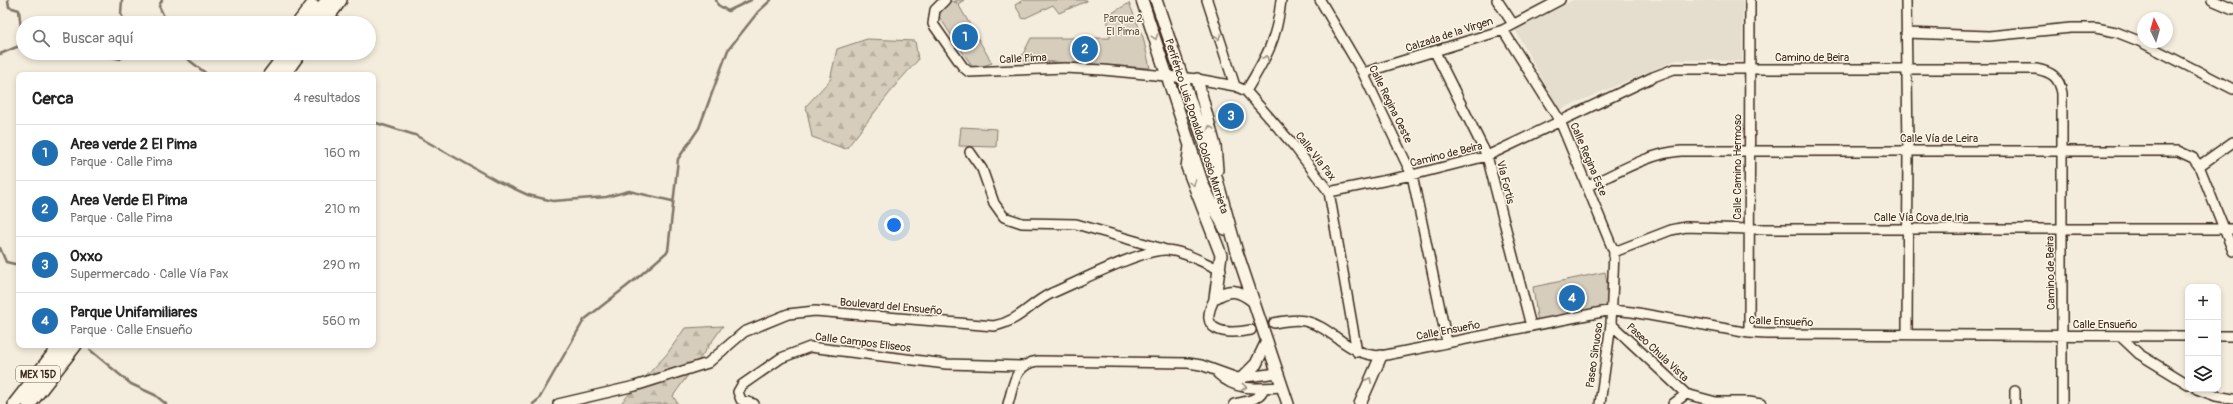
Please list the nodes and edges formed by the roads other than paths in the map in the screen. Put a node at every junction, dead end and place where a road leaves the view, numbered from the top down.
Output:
1 (317, 0) edge
2 (328, 0) edge
3 (340, 0) edge
4 (349, 0) edge
5 (945, 0) edge
6 (1142, 0) edge
7 (1156, 0) edge
8 (1207, 0) edge
9 (1281, 0) edge
10 (1320, 0) edge
11 (1497, 0) edge
12 (1560, 0) edge
13 (1750, 0) edge
14 (1906, 0) edge
15 (2212, 0) edge
16 (2233, 10) edge
17 (304, 16) edge
18 (315, 16) edge
19 (327, 16) edge
20 (336, 16) edge
21 (1513, 24) junction
22 (1503, 30) junction
23 (1906, 33) junction
24 (1435, 52) junction
25 (271, 60) edge
26 (282, 60) edge
27 (294, 60) edge
28 (303, 60) edge
29 (1749, 69) junction
30 (1906, 70) junction
31 (261, 72) edge
32 (272, 72) edge
33 (284, 72) edge
34 (293, 72) edge
35 (1363, 73) junction
36 (1167, 76) junction
37 (1180, 77) junction
38 (1197, 79) junction
39 (1235, 86) junction
40 (2233, 89) edge
41 (1246, 91) junction
42 (1560, 121) junction
43 (2233, 142) edge
44 (1190, 146) junction
45 (1908, 149) junction
46 (1750, 151) junction
47 (2063, 151) junction
48 (970, 152) dead end
49 (1487, 156) junction
50 (2198, 166) junction
51 (1412, 175) junction
52 (1217, 180) junction
53 (1204, 185) junction
54 (1588, 186) junction
55 (1329, 192) junction
56 (2062, 228) junction
57 (1749, 229) junction
58 (1907, 229) junction
59 (2229, 229) edge
60 (1166, 250) junction
61 (2233, 251) edge
62 (1237, 252) junction
63 (1614, 252) junction
64 (1221, 270) junction
65 (1215, 298) junction
66 (1253, 302) junction
67 (1612, 310) junction
68 (1274, 323) dead end
69 (1611, 324) junction
70 (1531, 326) junction
71 (1251, 330) dead end
72 (1749, 333) junction
73 (1907, 334) junction
74 (2063, 336) junction
75 (2120, 336) junction
76 (2185, 336) edge
77 (2221, 336) edge
78 (2233, 336) edge
79 (1267, 341) junction
80 (1447, 342) junction
81 (49, 348) edge
82 (59, 348) edge
83 (73, 348) edge
84 (82, 348) edge
85 (1358, 352) junction
86 (1381, 356) junction
87 (1022, 366) junction
88 (1278, 373) junction
89 (1234, 379) junction
90 (2185, 382) edge
91 (1282, 387) junction
92 (1264, 388) junction
93 (2015, 391) dead end
94 (2205, 392) edge
95 (1686, 394) junction
96 (2233, 399) edge
97 (5, 404) edge
98 (15, 404) edge
99 (29, 404) edge
100 (38, 404) edge
101 (558, 404) edge
102 (754, 404) edge
103 (1008, 404) edge
104 (1234, 404) edge
105 (1288, 404) edge
106 (1360, 404) edge
107 (1600, 404) edge
108 (1673, 404) edge
109 (1761, 404) edge
110 (2015, 404) edge
111 (2062, 404) edge

1 - 17 highway
2 - 18 highway
3 - 19 highway
4 - 20 highway
5 - 36 street, Calle Pima
6 -> 36 main road, Periférico Luis Donaldo Colosio Murrieta
7 - 37 main road, Periférico Luis Donaldo Colosio Murrieta
8 -> 39 street
41 -> 9 street
10 - 35 street, Calle Regina Oeste
11 - 21 street
12 - 21 street, Calzada de la Virgen
13 - 29 street, Calle Camino Hermoso
14 - 23 street
15 - 16 street
21 - 22 street, Calzada de la Virgen
22 - 24 street, Calzada de la Virgen
22 - 42 street, Calle Regina Este
23 - 30 street
23 - 40 street
24 - 35 street, Calzada de la Virgen
24 - 49 street, Vía Fortis
25 - 31 highway
26 - 32 highway
27 - 33 highway
28 - 34 highway
29 - 30 street, Camino de Beira
29 - 42 street, Camino de Beira
29 - 46 street, Calle Camino Hermoso
30 - 45 street
30 - 47 street, Camino de Beira
35 - 51 street, Calle Regina Oeste
36 - 37 street, Calle Vía Pax
36 - 44 main road, Periférico Luis Donaldo Colosio Murrieta
37 - 38 street, Calle Vía Pax
37 - 52 main road, Periférico Luis Donaldo Colosio Murrieta
38 - 39 street, Calle Vía Pax
52 -> 38 main road
39 - 41 street, Calle Vía Pax
41 - 55 street, Calle Vía Pax
42 - 49 street, Camino de Beira
42 - 54 street, Calle Regina Este
43 - 50 street
44 - 53 main road, Periférico Luis Donaldo Colosio Murrieta
44 -> 64 main road
45 - 46 street, Calle Vía de Leira
45 - 47 street, Calle Vía de Leira
45 - 58 street
46 - 54 street, Calle Vía de Leira
46 - 57 street, Calle Camino Hermoso
47 - 50 street, Calle Vía de Leira
47 - 56 street, Camino de Beira
48 - 60 street
49 - 51 street, Camino de Beira
49 - 70 street, Vía Fortis
50 - 59 street, Calle Vía de Leira
51 - 55 street, Camino de Beira
51 - 80 street, Calle Regina Oeste
52 - 53 main road
52 - 62 main road, Periférico Luis Donaldo Colosio Murrieta
53 - 62 main road, Periférico Luis Donaldo Colosio Murrieta
54 - 63 street, Calle Regina Este
55 - 85 street, Calle Vía Pax
56 - 58 street, Calle Vía Cova de Iria
56 - 59 street, Calle Vía Cova de Iria
56 - 74 street, Camino de Beira
57 - 58 street, Calle Vía Cova de Iria
57 - 63 street, Calle Vía Cova de Iria
57 - 72 street, Calle Camino Hermoso
58 - 73 street
59 - 61 street, Calle Vía de Leira
60 - 64 street, Boulevard del Ensueño
60 - 101 street, Boulevard del Ensueño
62 - 66 main road, Periférico Luis Donaldo Colosio Murrieta
63 - 67 street, Calle Regina Este
64 - 65 main road
65 - 66 main road
65 - 71 street
66 - 79 main road, Periférico Luis Donaldo Colosio Murrieta
67 - 69 street, Paseo Sinuoso
67 - 70 street, Calle Ensueño
67 - 72 street, Calle Ensueño
68 - 85 street
69 - 95 street, Paseo Chula Vista
69 - 107 street, Paseo Sinuoso
70 - 80 street, Calle Ensueño
72 - 73 street, Calle Ensueño
73 - 74 street, Calle Ensueño
74 - 75 street, Calle Ensueño
74 - 111 street, Camino de Beira
75 - 76 street, Calle Ensueño
75 - 90 street
77 - 78 street
79 - 88 main road, Periférico Luis Donaldo Colosio Murrieta
79 - 89 main road
80 - 86 street, Calle Ensueño
81 - 97 highway, MEX 15D
82 - 98 highway, MEX 15D
83 - 99 highway, MEX 15D
84 - 100 highway, MEX 15D
85 - 86 street
106 -> 86 main road
87 - 89 street, Calle Campos Eliseos
87 - 102 street, Calle Campos Eliseos
87 - 103 street
88 - 89 street
88 - 91 main road, Periférico Luis Donaldo Colosio Murrieta
89 -> 92 street, Calle Campos Eliseos
91 - 92 street, Calle Campos Eliseos
91 - 105 main road, Periférico Luis Donaldo Colosio Murrieta
92 - 104 street
93 - 110 street
94 - 96 street
95 - 108 street
95 - 109 street, Paseo Chula Vista

